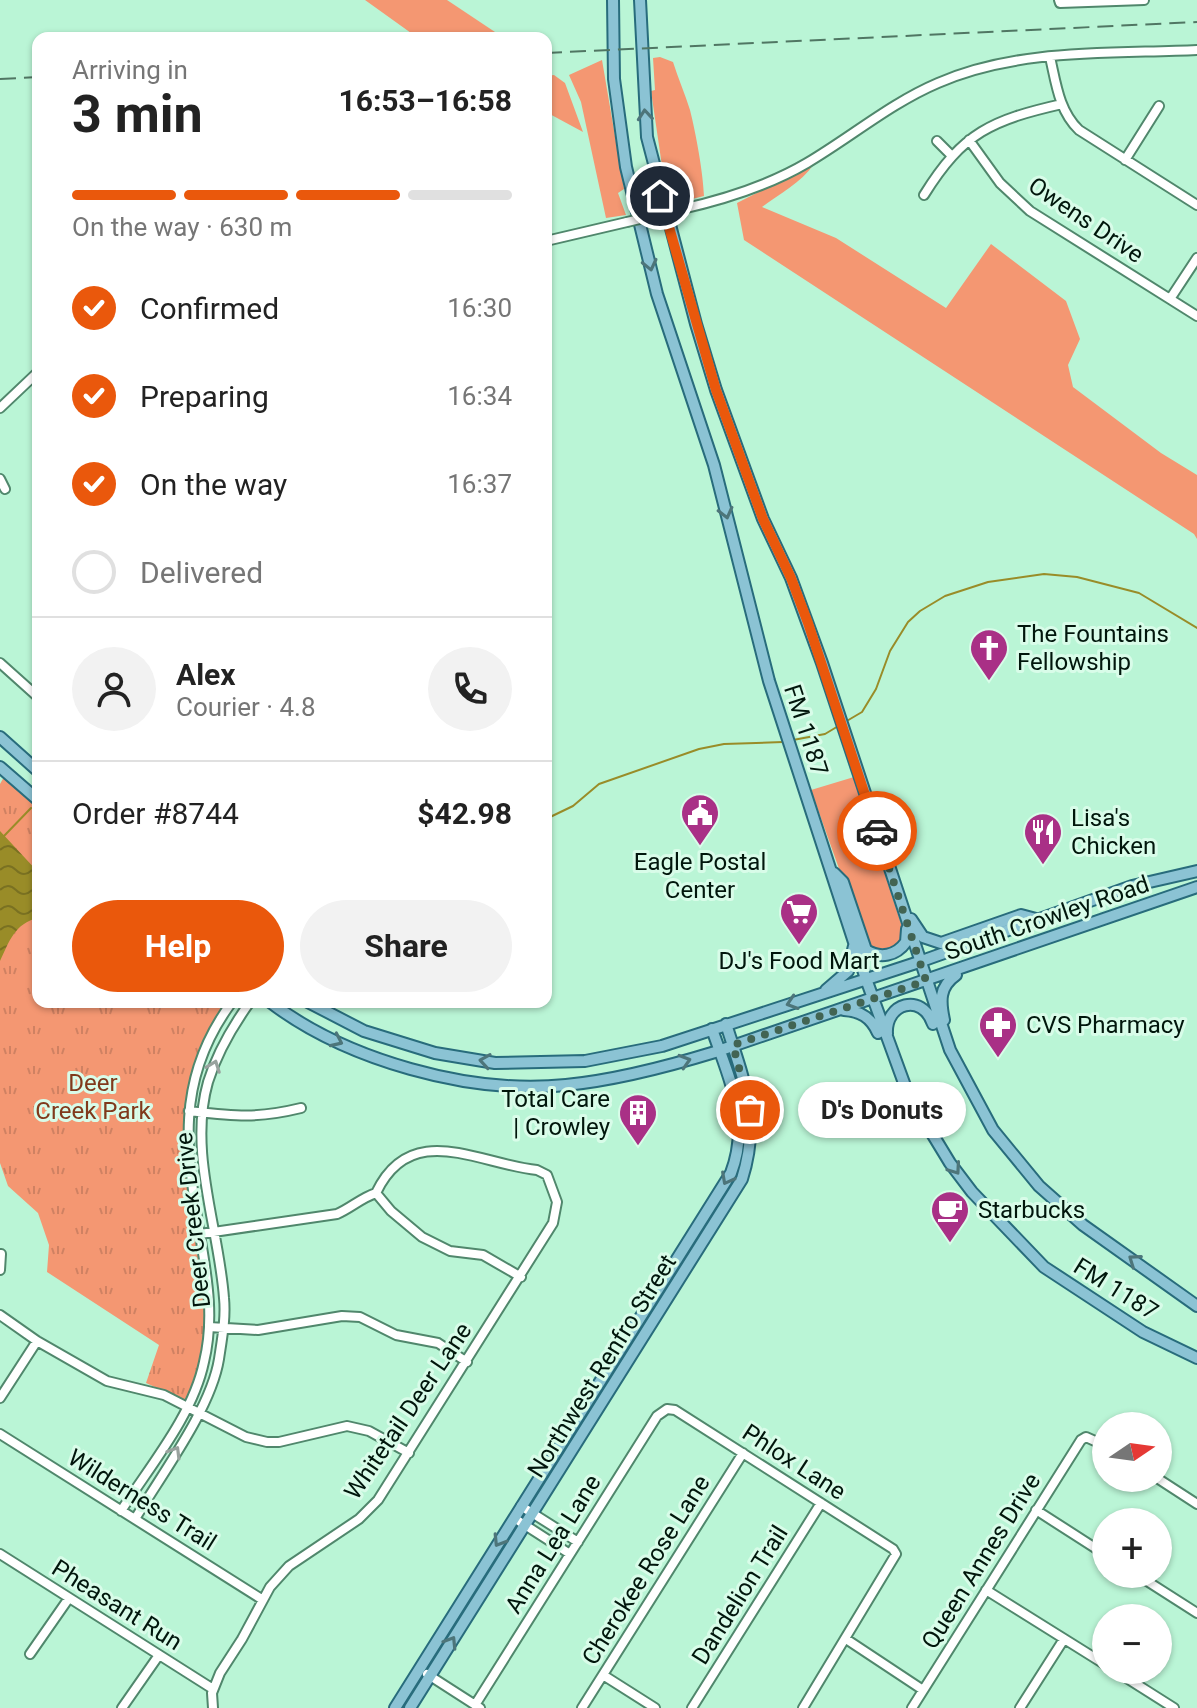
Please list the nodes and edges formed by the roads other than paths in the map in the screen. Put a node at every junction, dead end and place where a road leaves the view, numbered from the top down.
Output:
1 (613, 0) edge
2 (640, 0) edge
3 (1144, 0) edge
4 (1060, 2) edge
5 (1197, 50) edge
6 (1050, 57) junction
7 (1062, 104) junction
8 (1159, 106) dead end
9 (969, 140) junction
10 (937, 141) dead end
11 (951, 155) junction
12 (1125, 160) junction
13 (924, 195) dead end
14 (1197, 205) edge
15 (552, 240) edge
16 (1197, 258) edge
17 (1170, 299) junction
18 (1197, 316) edge
19 (32, 378) edge
20 (0, 408) edge
21 (0, 479) edge
22 (3, 489) edge
23 (0, 499) edge
24 (0, 663) edge
25 (32, 692) edge
26 (0, 737) edge
27 (32, 766) edge
28 (0, 767) edge
29 (32, 795) edge
30 (866, 799) junction
31 (1197, 871) edge
32 (832, 872) junction
33 (1197, 887) edge
34 (1090, 900) junction
35 (1036, 919) junction
36 (1097, 920) junction
37 (906, 921) junction
38 (855, 944) junction
39 (919, 962) junction
40 (968, 966) junction
41 (866, 979) junction
42 (926, 981) junction
43 (823, 994) junction
44 (872, 999) junction
45 (229, 1008) edge
46 (246, 1008) edge
47 (280, 1008) edge
48 (320, 1008) edge
49 (838, 1009) junction
50 (726, 1024) junction
51 (712, 1029) junction
52 (942, 1030) junction
53 (733, 1045) junction
54 (888, 1045) junction
55 (720, 1050) junction
56 (528, 1064) junction
57 (528, 1086) junction
58 (908, 1094) junction
59 (301, 1108) dead end
60 (189, 1111) junction
61 (203, 1113) junction
62 (1003, 1144) junction
63 (744, 1153) junction
64 (376, 1193) junction
65 (214, 1232) junction
66 (200, 1234) junction
67 (1, 1254) edge
68 (0, 1270) edge
69 (521, 1277) junction
70 (1197, 1306) edge
71 (0, 1315) edge
72 (209, 1327) junction
73 (223, 1328) junction
74 (37, 1341) junction
75 (1197, 1358) edge
76 (467, 1362) junction
77 (0, 1398) edge
78 (188, 1407) junction
79 (667, 1409) joint
80 (199, 1412) junction
81 (0, 1434) edge
82 (1092, 1438) edge
83 (409, 1453) junction
84 (743, 1453) junction
85 (1172, 1488) edge
86 (821, 1503) junction
87 (1197, 1504) edge
88 (521, 1506) junction
89 (1036, 1510) junction
90 (121, 1511) junction
91 (533, 1513) junction
92 (514, 1518) junction
93 (135, 1519) junction
94 (525, 1525) junction
95 (578, 1542) junction
96 (1092, 1546) edge
97 (0, 1554) edge
98 (570, 1554) junction
99 (1158, 1588) edge
100 (986, 1590) junction
101 (69, 1598) junction
102 (263, 1600) junction
103 (1197, 1613) edge
104 (846, 1639) junction
105 (1064, 1639) junction
106 (30, 1654) dead end
107 (159, 1655) junction
108 (1092, 1656) edge
109 (419, 1669) junction
110 (603, 1675) junction
111 (430, 1676) junction
112 (1133, 1684) edge
113 (213, 1689) junction
114 (923, 1690) junction
115 (1161, 1705) edge
116 (478, 1706) edge
117 (122, 1708) edge
118 (213, 1708) edge
119 (395, 1708) edge
120 (410, 1708) edge
121 (582, 1708) edge
122 (655, 1708) edge
123 (692, 1708) edge
124 (803, 1708) edge
125 (912, 1708) edge
126 (1020, 1708) edge
127 (1174, 1708) edge

1 -> 32 main road, FM 1187 / FM 1187
30 -> 2 main road, FM 1187 / FM 1187
3 - 4 street
5 - 6 street
6 - 7 street
6 - 15 street, bridge
7 - 9 street
7 - 12 street
8 - 12 street
9 - 11 street
9 - 17 street, Owens Drive
10 - 11 street
11 - 13 street
12 - 14 street
16 - 17 street
17 - 18 street, Owens Drive
19 - 20 street
21 - 22 street
22 - 23 street
24 - 25 street
26 - 27 main road
28 - 29 main road
30 - 35 main road
30 - 37 main road, FM 1187 / FM 1187
31 - 34 main road, South Crowley Road
32 - 37 main road
32 - 38 main road, FM 1187 / FM 1187
33 - 36 main road, South Crowley Road
34 - 35 main road, South Crowley Road
34 - 36 main road
35 - 39 main road, South Crowley Road
36 - 40 main road, South Crowley Road
37 - 39 main road, FM 1187 / FM 1187
38 - 41 main road, FM 1187 / FM 1187
38 - 43 main road
39 - 41 main road, South Crowley Road
39 - 42 main road, FM 1187 / FM 1187
40 - 42 main road, South Crowley Road
40 - 52 main road
41 - 43 main road, South Crowley Road
41 - 44 main road, FM 1187 / FM 1187
42 - 44 main road, South Crowley Road
42 - 52 main road, FM 1187 / FM 1187
43 -> 50 main road, South Crowley Road
44 - 49 main road, South Crowley Road
44 - 54 main road, FM 1187 / FM 1187
45 - 60 street, Deer Creek Drive
61 -> 46 street, Deer Creek Drive
47 -> 57 main road, South Crowley Road
56 -> 48 main road, South Crowley Road
49 - 53 main road, South Crowley Road
49 - 58 main road
50 - 51 main road, South Crowley Road
50 - 53 main road, Northwest Renfro Street
51 - 55 main road, Northwest Renfro Street
51 - 56 main road, South Crowley Road
52 - 62 main road, FM 1187 / FM 1187
53 - 55 main road, South Crowley Road
53 - 63 main road, Northwest Renfro Street
54 - 58 main road, FM 1187 / FM 1187
54 - 62 main road
57 -> 55 main road, South Crowley Road
55 - 63 main road, Northwest Renfro Street
56 - 57 main road
58 -> 75 main road, FM 1187 / FM 1187
59 - 61 street
60 - 61 street
60 - 66 street, Deer Creek Drive
61 - 65 street, Deer Creek Drive
70 -> 62 main road, FM 1187 / FM 1187
63 -> 88 main road, Northwest Renfro Street
63 - 91 main road, Northwest Renfro Street
64 - 65 street
64 - 69 street
64 - 69 street, Whitetail Deer Lane
65 - 66 street
65 - 73 street, Deer Creek Drive
66 - 72 street, Deer Creek Drive
67 - 68 street
69 - 76 street, Whitetail Deer Lane
71 - 74 street
72 - 73 street
72 - 78 street, Deer Creek Drive
73 - 76 street
73 - 80 street, Deer Creek Drive
74 - 77 street
74 - 78 street
76 - 83 street, Whitetail Deer Lane
78 - 80 street
78 - 90 street, Deer Creek Drive
79 - 84 street, Phlox Lane
79 - 95 street, Anna Lea Lane
80 - 83 street
93 -> 80 street, Deer Creek Drive
81 - 90 street, Wilderness Trail
82 - 89 street, Queen Annes Drive
83 - 102 street, Whitetail Deer Lane
84 - 86 street, Phlox Lane
84 - 110 street, Cherokee Rose Lane
85 - 87 street
86 - 104 street, Phlox Lane
86 - 123 street, Dandelion Trail
88 - 91 street
88 - 92 main road, Northwest Renfro Street
89 - 96 street
89 - 100 street, Queen Annes Drive
90 - 93 street, Wilderness Trail
91 - 94 main road, Northwest Renfro Street
91 - 95 street
92 - 94 street
92 -> 109 main road, Northwest Renfro Street
93 - 102 street, Wilderness Trail
94 - 98 street
111 -> 94 main road, Northwest Renfro Street
95 - 98 street, Anna Lea Lane
97 - 101 street, Pheasant Run
98 - 116 street, Anna Lea Lane
99 - 103 street
100 - 105 street
100 - 114 street, Queen Annes Drive
101 - 106 street
101 - 107 street, Pheasant Run
102 - 113 street, Whitetail Deer Lane
104 - 114 street
104 - 124 street
105 - 108 street
105 - 126 street
107 - 113 street, Pheasant Run
107 - 117 street
109 - 111 street
109 - 119 main road, Northwest Renfro Street
110 - 121 street, Cherokee Rose Lane
110 - 122 street
111 - 116 street
111 - 120 main road, Northwest Renfro Street
112 - 115 street
113 - 118 street, Whitetail Deer Lane
114 - 125 street, Queen Annes Drive
115 - 127 street

